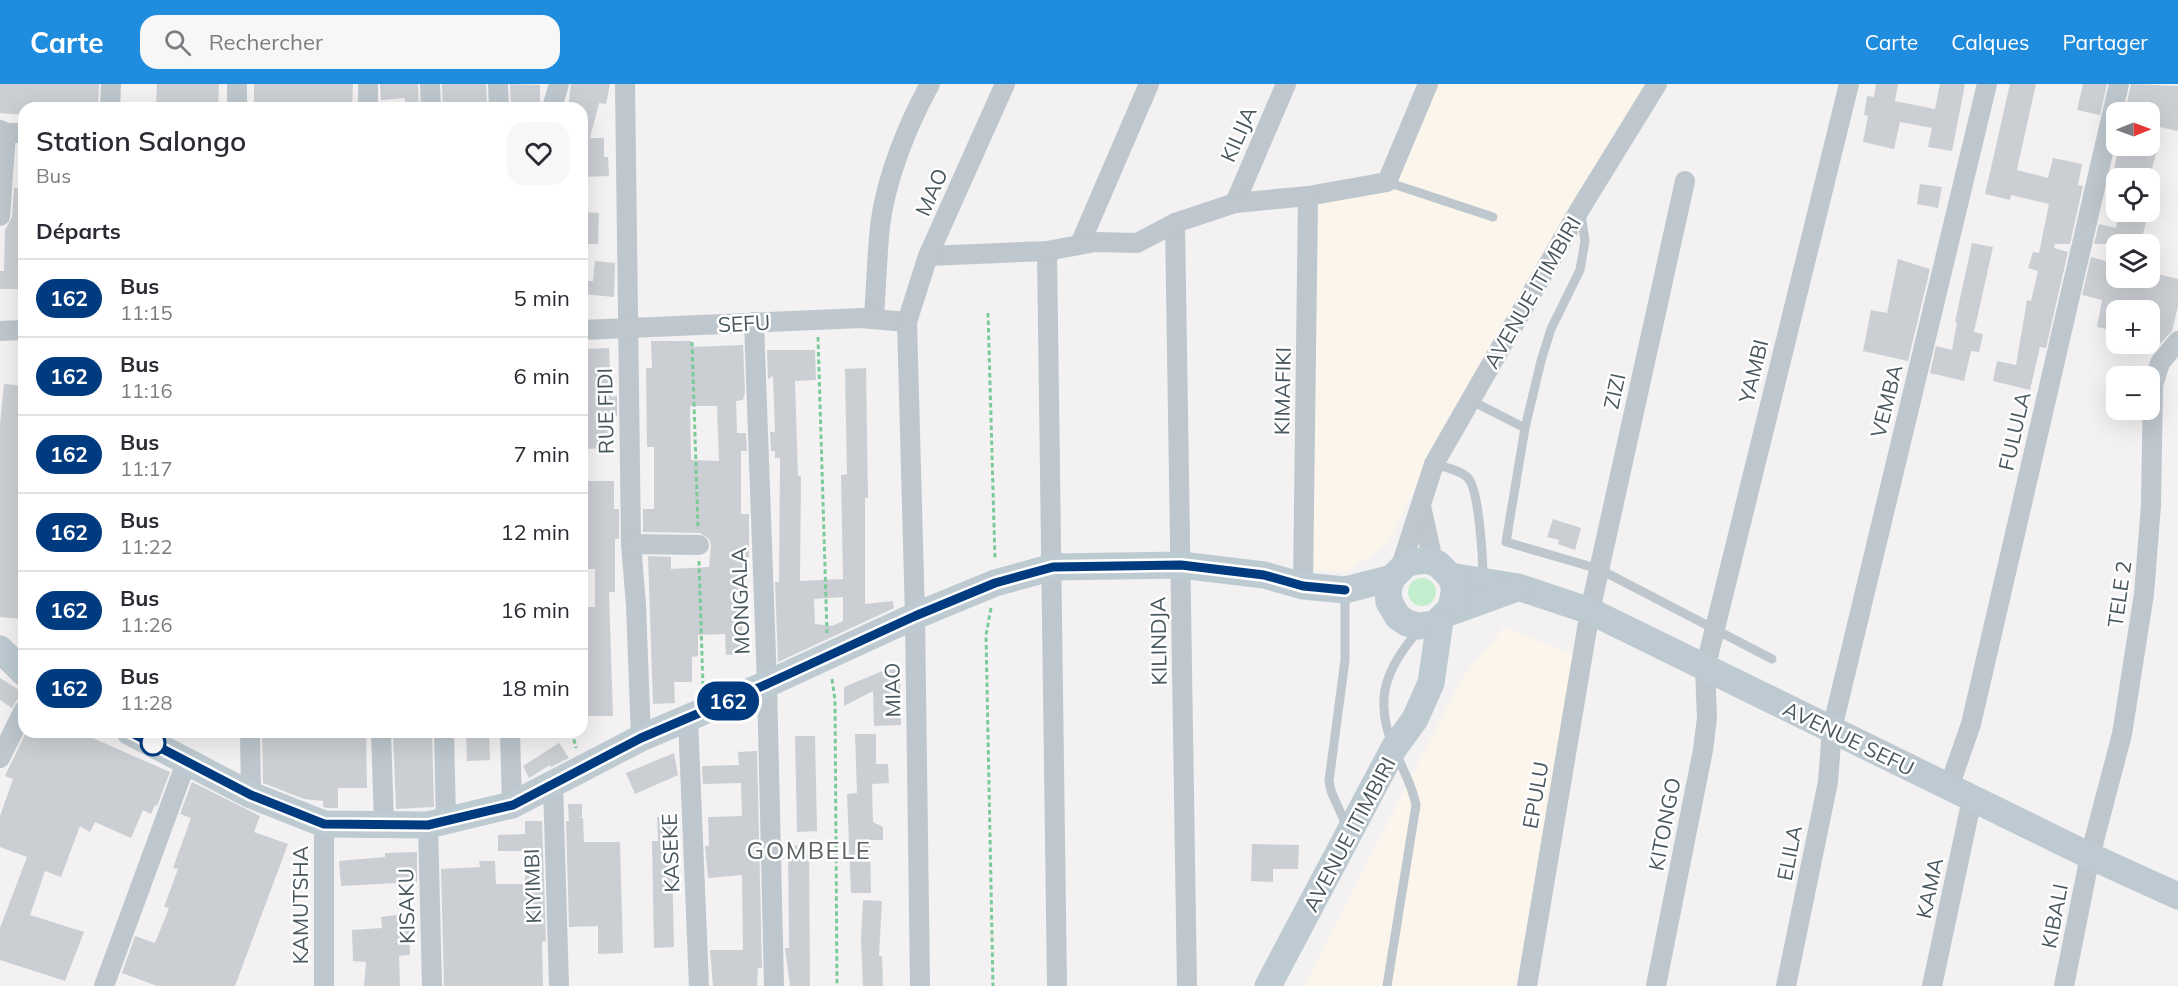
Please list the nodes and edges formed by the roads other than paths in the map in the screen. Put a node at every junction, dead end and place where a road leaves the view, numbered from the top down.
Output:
1 (111, 84) edge
2 (237, 84) edge
3 (368, 84) edge
4 (430, 84) edge
5 (498, 84) edge
6 (559, 84) edge
7 (625, 84) edge
8 (930, 84) edge
9 (1005, 84) edge
10 (1149, 84) edge
11 (1286, 84) edge
12 (1428, 84) edge
13 (1657, 84) edge
14 (1849, 84) edge
15 (1987, 84) edge
16 (2119, 84) edge
17 (110, 102) edge
18 (237, 102) edge
19 (368, 102) edge
20 (431, 102) edge
21 (499, 102) edge
22 (554, 102) edge
23 (10, 132) edge
24 (1685, 181) dead end
25 (1387, 182) junction
26 (1308, 196) junction
27 (1234, 203) junction
28 (1580, 209) junction
29 (0, 216) edge
30 (1493, 217) dead end
31 (1175, 223) junction
32 (1080, 244) junction
33 (1047, 251) junction
34 (928, 256) junction
35 (874, 318) junction
36 (754, 322) junction
37 (907, 322) junction
38 (628, 327) junction
39 (18, 330) edge
40 (588, 330) edge
41 (0, 331) edge
42 (2178, 341) edge
43 (1470, 400) junction
44 (1525, 428) junction
45 (1434, 464) junction
46 (1422, 506) junction
47 (631, 544) junction
48 (699, 545) road end
49 (1181, 565) junction
50 (1053, 567) junction
51 (1442, 569) junction
52 (1599, 569) junction
53 (1396, 572) junction
54 (1483, 581) junction
55 (1303, 586) junction
56 (1518, 587) junction
57 (1345, 590) junction
58 (1590, 611) junction
59 (915, 616) junction
60 (1444, 617) junction
61 (1404, 623) junction
62 (1715, 631) junction
63 (0, 649) edge
64 (1772, 659) dead end
65 (18, 667) edge
66 (1705, 669) junction
67 (1431, 683) junction
68 (767, 684) junction
69 (696, 715) junction
70 (18, 722) edge
71 (1832, 729) junction
72 (142, 738) edge
73 (250, 738) edge
74 (381, 738) edge
75 (444, 738) edge
76 (510, 738) edge
77 (641, 738) junction
78 (1394, 748) junction
79 (0, 758) edge
80 (187, 760) junction
81 (553, 785) junction
82 (1961, 793) junction
83 (251, 795) junction
84 (513, 805) junction
85 (437, 823) junction
86 (324, 824) junction
87 (384, 824) junction
88 (1349, 832) junction
89 (2090, 856) junction
90 (2178, 896) edge
91 (104, 986) edge
92 (324, 986) edge
93 (432, 986) edge
94 (559, 986) edge
95 (699, 986) edge
96 (774, 986) edge
97 (920, 986) edge
98 (1057, 986) edge
99 (1187, 986) edge
100 (1268, 986) edge
101 (1388, 986) edge
102 (1527, 986) edge
103 (1656, 986) edge
104 (1786, 986) edge
105 (1932, 986) edge
106 (2064, 986) edge

1 - 17 street
2 - 18 street
3 - 19 street
4 - 20 street
5 - 21 street
6 - 22 street
7 - 38 street, RUE FIDI
8 - 35 street, MAO
9 - 34 street, MAO
10 - 32 street
11 - 27 street, KILIJA
12 - 25 street
13 - 28 street, AVENUE ITIMBIRI
14 - 62 street, YAMBI
15 - 71 street, VEMBA
16 - 82 street, FULULA
23 - 29 street
24 - 52 street, ZIZI
25 - 26 street
25 - 30 lane
26 - 27 street
26 - 55 street, KIMAFIKI
27 - 31 street
28 - 43 street, AVENUE ITIMBIRI
28 - 44 lane
31 - 32 street
31 - 49 street, KILINDJA
32 - 33 street
33 - 34 street
33 - 50 street
34 - 37 street, MAO
35 - 36 street, SEFU
35 - 37 street, SEFU
36 - 38 street, SEFU
36 - 68 street, MONGALA
37 - 59 street, MIAO
38 - 40 street, SEFU
38 - 47 street, RUE FIDI
39 - 41 street
42 - 89 street, TELE 2
43 - 44 lane
43 - 45 street, AVENUE ITIMBIRI
44 - 52 lane
45 - 46 street, AVENUE ITIMBIRI
45 - 54 lane
46 - 51 street
46 - 53 street
47 - 48 street
47 - 77 street, RUE FIDI
49 - 50 main road
49 - 55 main road
49 - 99 street, KILINDJA
50 - 59 main road
50 - 98 street
51 - 53 main road
51 - 54 main road, AVENUE SEFU
51 - 60 main road
52 - 58 street, ZIZI
52 - 62 lane
53 - 57 main road
53 - 61 main road
54 - 56 main road, AVENUE SEFU
55 - 57 main road
56 - 58 main road, AVENUE SEFU
56 - 60 main road
57 - 61 main road
57 - 88 lane
58 - 66 main road, AVENUE SEFU
58 - 102 street, EPULU
59 - 68 main road
59 - 97 street, MIAO
60 - 61 main road
60 - 67 main road, AVENUE ITIMBIRI
61 - 67 main road
61 - 78 lane
62 - 64 lane
62 - 66 street, YAMBI
63 - 65 main road
66 - 71 main road, AVENUE SEFU
66 - 103 street, KITONGO
67 - 78 main road, AVENUE ITIMBIRI
68 - 69 main road
68 - 96 street, MONGALA
69 - 77 main road
69 - 95 street, KASEKE
70 - 79 street
71 - 82 main road, AVENUE SEFU
71 - 104 street, ELILA
72 - 80 main road
73 - 83 street
74 - 87 street
75 - 85 street, KISAKU
76 - 84 street
77 - 81 main road
78 - 88 main road, AVENUE ITIMBIRI
78 - 101 lane
80 - 83 main road
80 - 91 street
81 - 84 main road
81 - 94 street, KIYIMBI
82 - 89 main road, AVENUE SEFU
82 - 105 street, KAMA
83 - 86 main road
84 - 85 main road
85 - 87 main road
85 - 93 street, KISAKU
86 - 87 main road
86 - 92 street, KAMUTSHA
88 - 100 main road, AVENUE ITIMBIRI
89 - 90 main road, AVENUE SEFU
89 - 106 street, KIBALI

